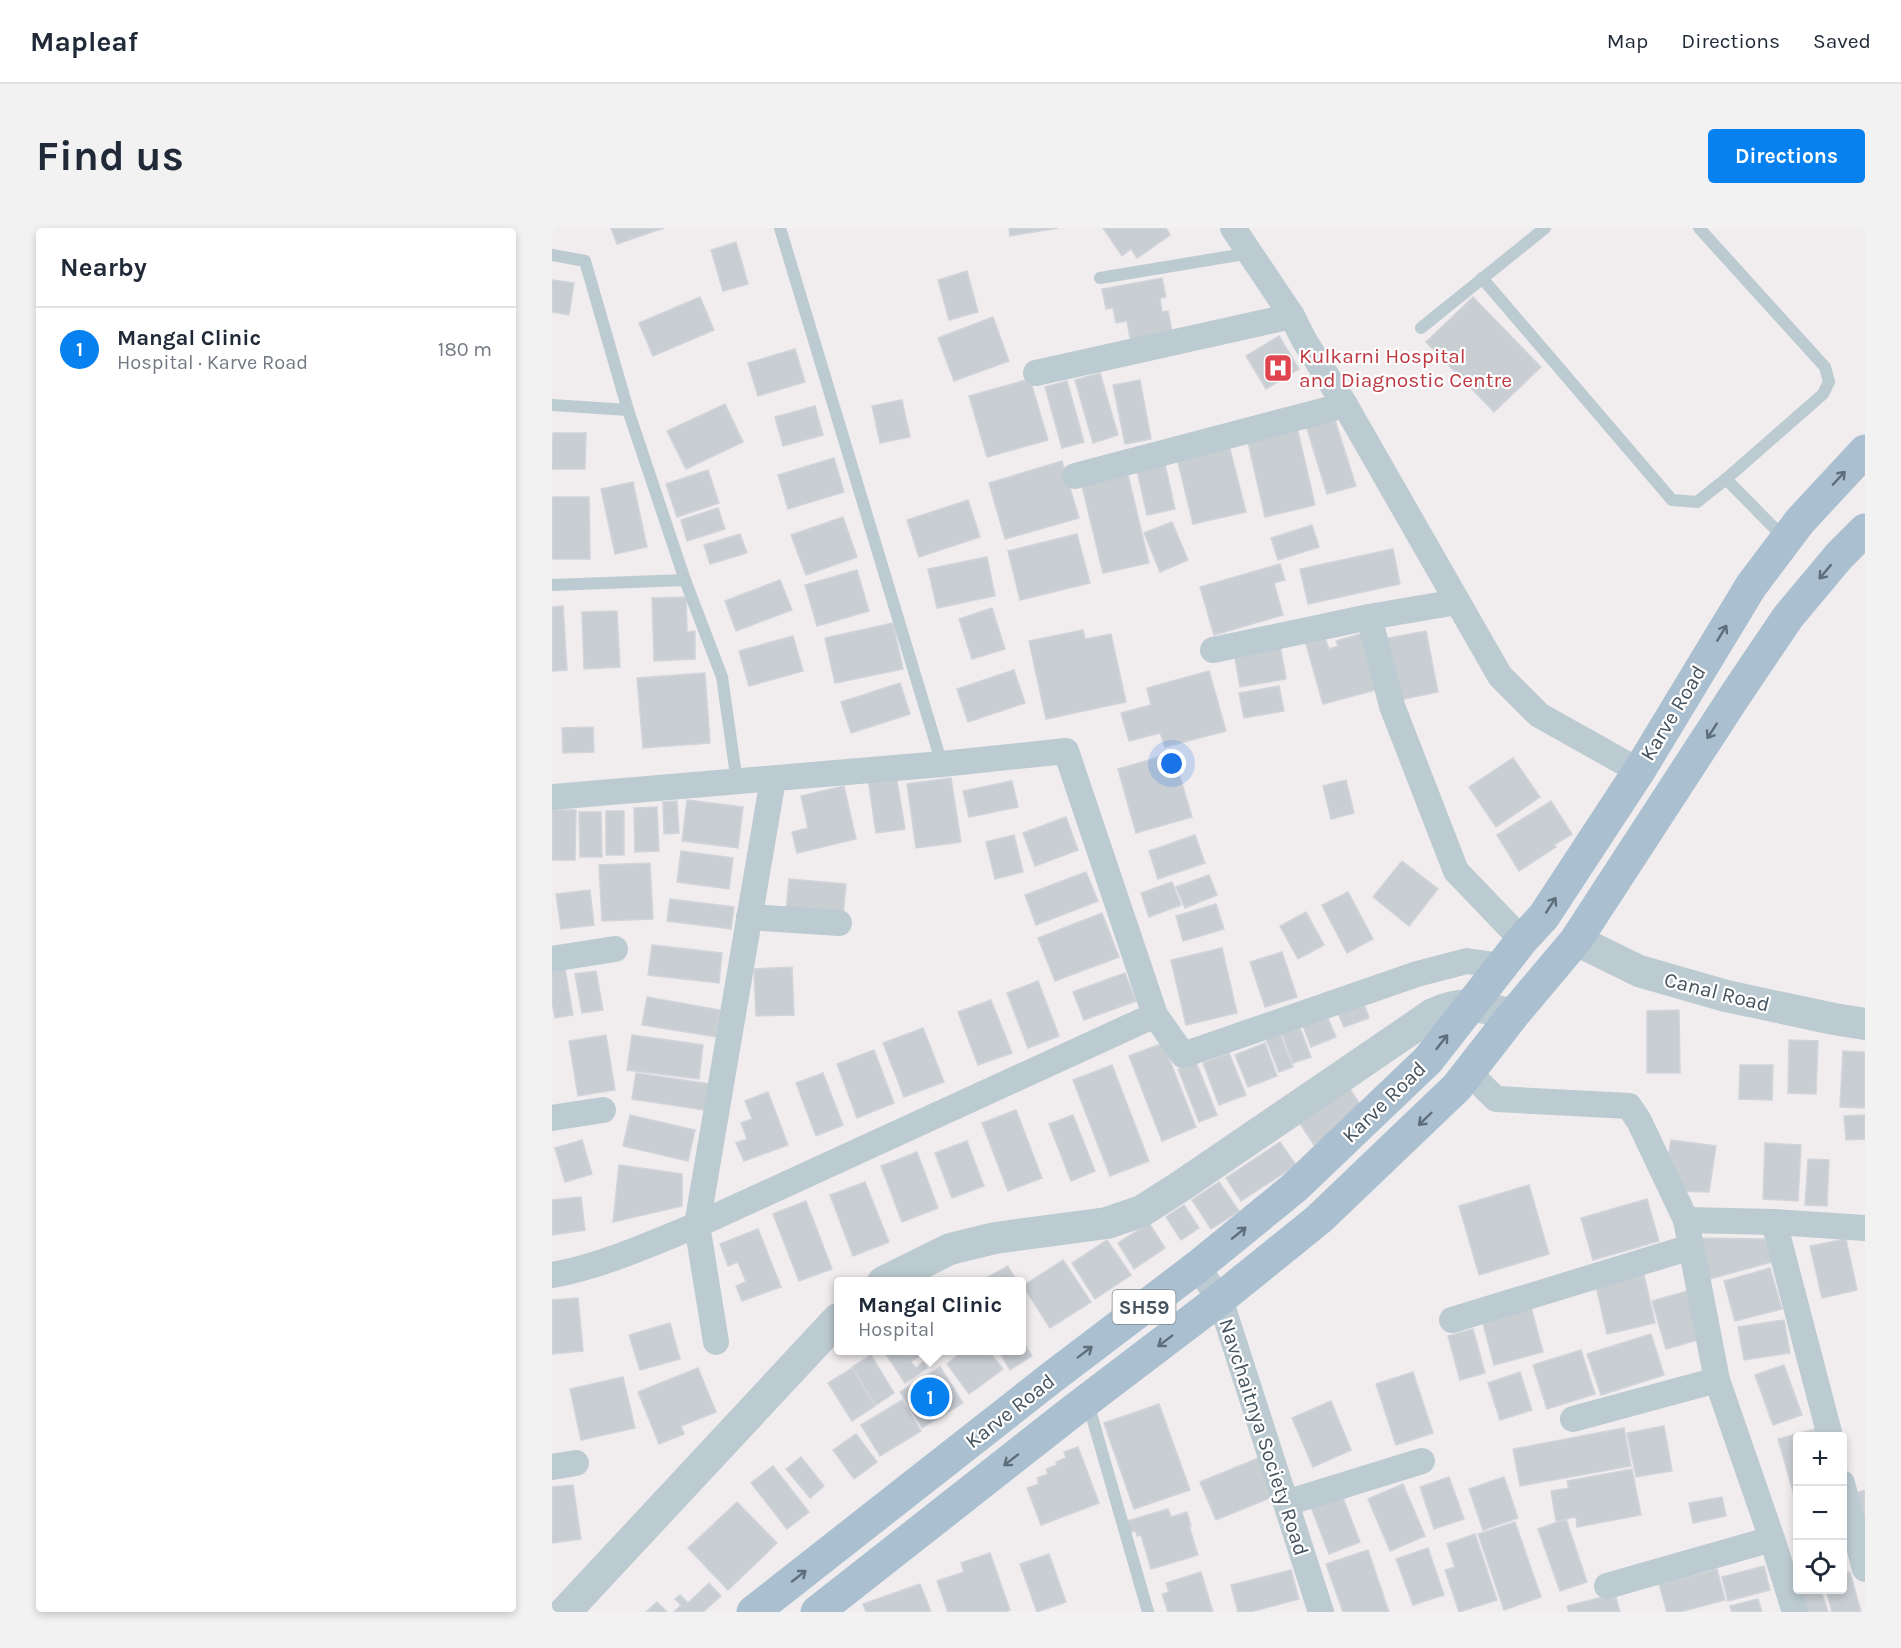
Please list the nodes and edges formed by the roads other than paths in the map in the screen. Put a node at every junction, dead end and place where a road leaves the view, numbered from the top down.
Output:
1 (780, 228) edge
2 (1233, 228) edge
3 (1545, 228) edge
4 (1699, 228) edge
5 (1250, 253) junction
6 (552, 255) edge
7 (1100, 278) dead end
8 (1482, 278) junction
9 (1292, 316) junction
10 (1421, 328) dead end
11 (1036, 373) dead end
12 (552, 405) edge
13 (1345, 405) junction
14 (628, 410) junction
15 (1865, 451) edge
16 (1075, 476) dead end
17 (1726, 479) junction
18 (1865, 530) edge
19 (1786, 539) junction
20 (685, 580) junction
21 (552, 585) edge
22 (1457, 602) junction
23 (1369, 617) junction
24 (1213, 650) dead end
25 (942, 764) junction
26 (1639, 771) junction
27 (773, 779) junction
28 (737, 782) junction
29 (552, 797) edge
30 (749, 917) junction
31 (839, 923) dead end
32 (1522, 940) junction
33 (1576, 940) junction
34 (615, 949) dead end
35 (552, 959) edge
36 (1501, 966) junction
37 (1471, 1005) junction
38 (1522, 1005) junction
39 (1155, 1015) junction
40 (1865, 1024) edge
41 (1469, 1073) junction
42 (603, 1110) dead end
43 (552, 1118) edge
44 (1686, 1220) junction
45 (1774, 1222) junction
46 (697, 1225) junction
47 (1865, 1228) edge
48 (1691, 1247) junction
49 (1197, 1267) junction
50 (552, 1275) edge
51 (891, 1277) edge
52 (1220, 1299) junction
53 (1452, 1320) dead end
54 (834, 1323) edge
55 (716, 1342) dead end
56 (1717, 1380) junction
57 (1087, 1401) junction
58 (1573, 1419) dead end
59 (1829, 1432) edge
60 (1422, 1461) dead end
61 (1843, 1486) edge
62 (1286, 1503) junction
63 (1772, 1539) junction
64 (1865, 1569) edge
65 (1607, 1586) dead end
66 (565, 1612) edge
67 (753, 1612) edge
68 (817, 1612) edge
69 (1148, 1612) edge
70 (1321, 1612) edge
71 (1795, 1612) edge

1 - 25 lane
2 - 5 street
3 - 8 lane
4 - 17 lane
5 - 7 lane
5 - 9 street
6 - 14 lane
8 - 10 lane
8 - 17 lane
9 - 11 street
9 - 13 street
12 - 14 lane
13 - 16 street
13 - 22 street
14 - 20 lane
19 -> 15 main road, Karve Road
17 - 19 lane
18 -> 33 main road, Karve Road
26 -> 19 main road, Karve Road
20 - 21 lane
20 - 28 lane
22 - 23 street
22 - 26 street
23 - 24 street
23 - 32 street
25 - 27 street
25 - 39 street
32 -> 26 main road, Karve Road
27 - 28 street
27 - 30 street
28 - 29 street
30 - 31 street
30 - 46 street
32 - 36 main road, Karve Road
33 - 38 main road, Karve Road
33 - 40 street, Canal Road
34 - 35 street
36 - 37 main road, Karve Road / SH59
36 - 39 street
37 - 38 street
49 -> 37 main road, Karve Road / SH59
37 - 51 street
38 - 41 main road, Karve Road / SH59
39 - 46 street
41 - 44 street
41 -> 52 main road, Karve Road / SH59
42 - 43 street
44 - 45 street
44 - 48 street
45 - 47 street
45 - 59 street
46 - 50 street
46 - 55 street
48 - 53 street
48 - 56 street
49 - 52 street, Navchaitnya Society Road
67 -> 49 main road, Karve Road / SH59
52 -> 57 main road, Karve Road / SH59
52 - 62 street, Navchaitnya Society Road
54 - 66 street
56 - 58 street
56 - 63 street
57 -> 68 main road, Karve Road / SH59
57 - 69 lane
60 - 62 street
61 - 64 street
62 - 70 street, Navchaitnya Society Road
63 - 65 street
63 - 71 street

